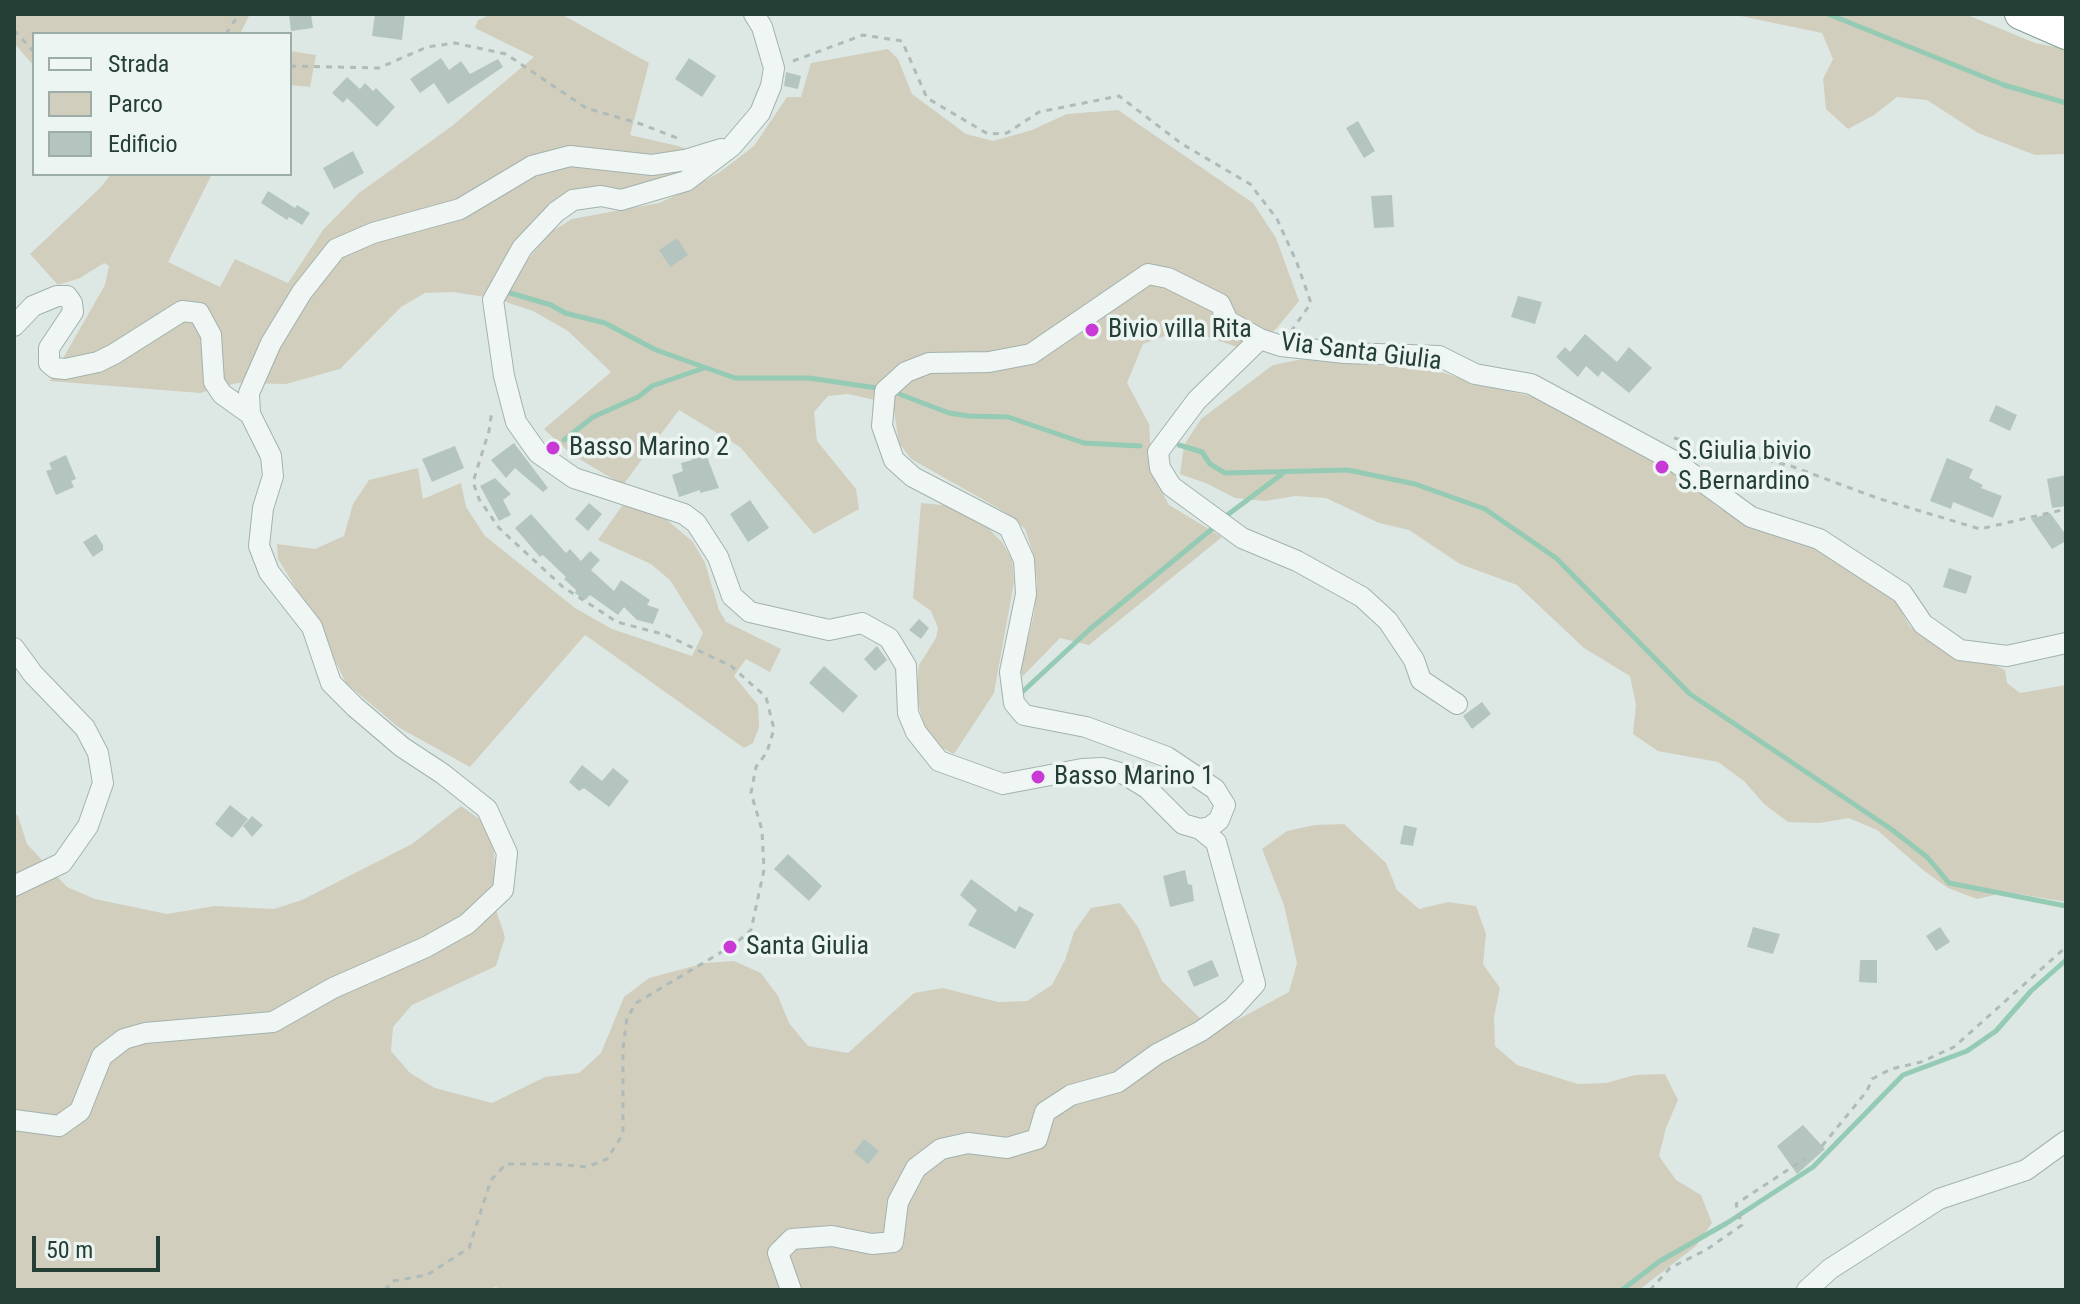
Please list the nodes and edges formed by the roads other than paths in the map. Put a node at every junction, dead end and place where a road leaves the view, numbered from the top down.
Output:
1 (754, 14) edge
2 (2020, 14) edge
3 (2066, 34) edge
4 (732, 146) junction
5 (14, 326) edge
6 (1260, 339) junction
7 (250, 414) junction
8 (2066, 643) edge
9 (14, 648) edge
10 (1457, 704) dead end
11 (1200, 829) junction
12 (14, 886) edge
13 (14, 1120) edge
14 (2066, 1141) edge
15 (791, 1290) edge
16 (1807, 1290) edge

1 - 4 street
2 - 3 highway
4 - 7 street
4 - 11 street
5 - 7 street
6 - 8 street, Via Santa Giulia
6 - 10 street
6 - 11 street, Via Santa Giulia
7 - 13 street
9 - 12 street
11 - 15 street
14 - 16 street

